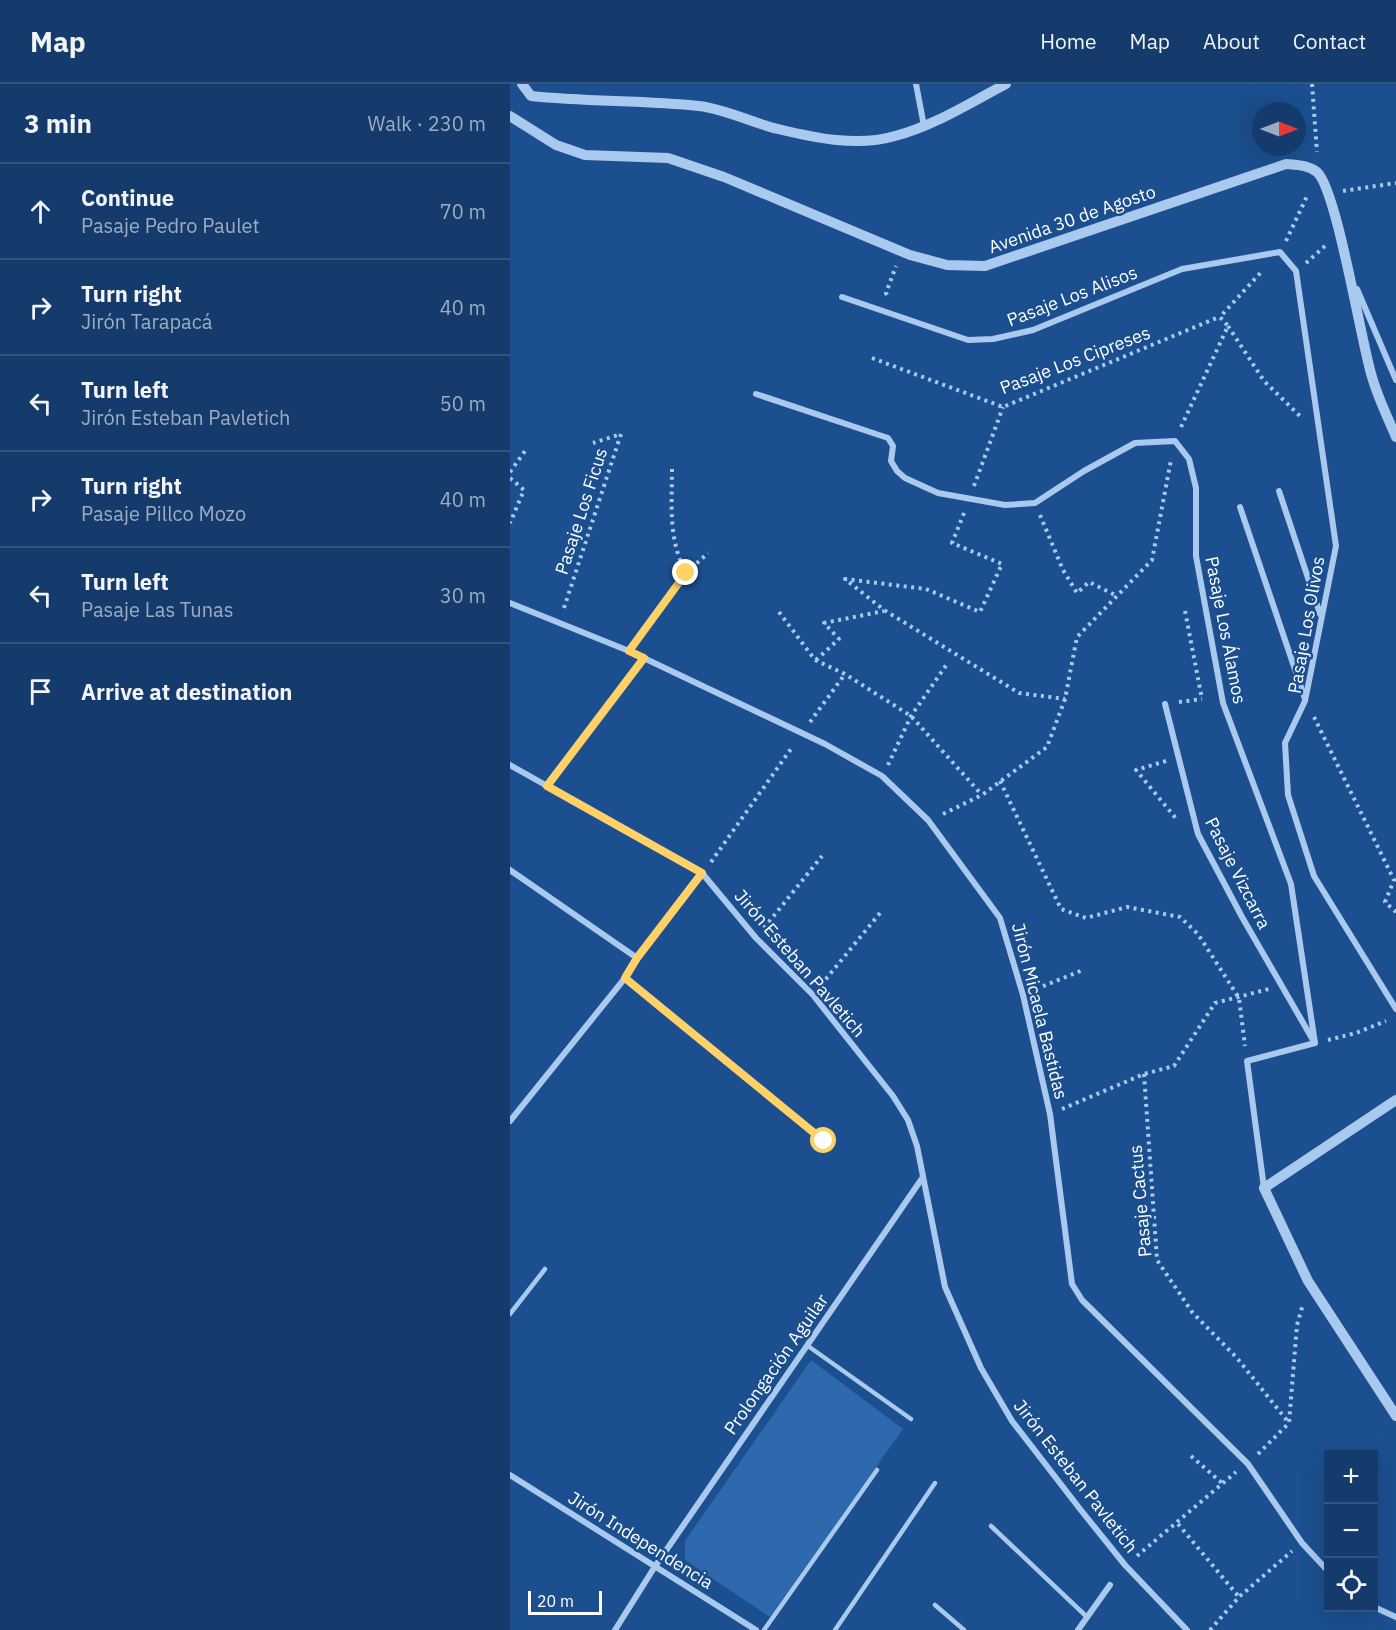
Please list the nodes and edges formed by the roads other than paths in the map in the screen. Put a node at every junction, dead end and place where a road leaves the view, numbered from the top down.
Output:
1 (522, 84) edge
2 (916, 84) edge
3 (1006, 84) edge
4 (510, 116) edge
5 (924, 126) junction
6 (1346, 264) junction
7 (1296, 271) joint
8 (842, 297) dead end
9 (1396, 380) edge
10 (756, 394) dead end
11 (1396, 437) edge
12 (1279, 490) dead end
13 (1240, 507) dead end
14 (510, 603) edge
15 (1321, 615) junction
16 (1305, 701) junction
17 (1165, 704) road end
18 (510, 765) edge
19 (510, 870) edge
20 (625, 978) junction
21 (1396, 1009) edge
22 (1315, 1043) junction
23 (1396, 1100) edge
24 (510, 1121) edge
25 (824, 1141) dead end
26 (923, 1177) junction
27 (1264, 1188) junction
28 (545, 1269) dead end
29 (510, 1314) edge
30 (808, 1346) junction
31 (1396, 1416) edge
32 (911, 1419) dead end
33 (877, 1470) dead end
34 (510, 1475) edge
35 (935, 1483) dead end
36 (991, 1526) dead end
37 (1324, 1566) edge
38 (654, 1568) junction
39 (1110, 1585) dead end
40 (935, 1605) dead end
41 (1378, 1609) edge
42 (1087, 1617) junction
43 (1396, 1617) edge
44 (615, 1630) edge
45 (756, 1630) edge
46 (764, 1630) edge
47 (835, 1630) edge
48 (964, 1630) edge
49 (1078, 1630) edge
50 (1187, 1630) edge

1 - 5 street
2 - 5 street
3 - 5 street
4 - 6 street, Avenida 30 de Agosto
6 - 9 street
6 - 11 street
7 - 8 street, Pasaje Los Alisos
7 - 15 street, Pasaje Los Olivos
10 - 22 street, Pasaje Los Álamos
12 - 15 street
13 - 16 street
14 - 37 street, Jirón Micaela Bastidas
15 - 16 street, Pasaje Los Olivos
16 - 21 street
17 - 22 street, Pasaje Vizcarra
18 - 26 street, Jirón Esteban Pavletich
19 - 20 street
20 - 24 street
20 - 25 street
22 - 27 street
23 - 27 street
26 - 30 street, Prolongación Aguilar
26 - 50 street, Jirón Esteban Pavletich
27 - 31 street
28 - 29 lane
30 - 32 lane
30 - 38 street, Prolongación Aguilar
33 - 46 lane
34 - 38 street, Jirón Independencia
35 - 47 lane
36 - 42 lane
38 - 44 street, Prolongación Aguilar
38 - 45 street, Jirón Independencia
39 - 42 street
40 - 48 lane
41 - 43 street
42 - 49 street

